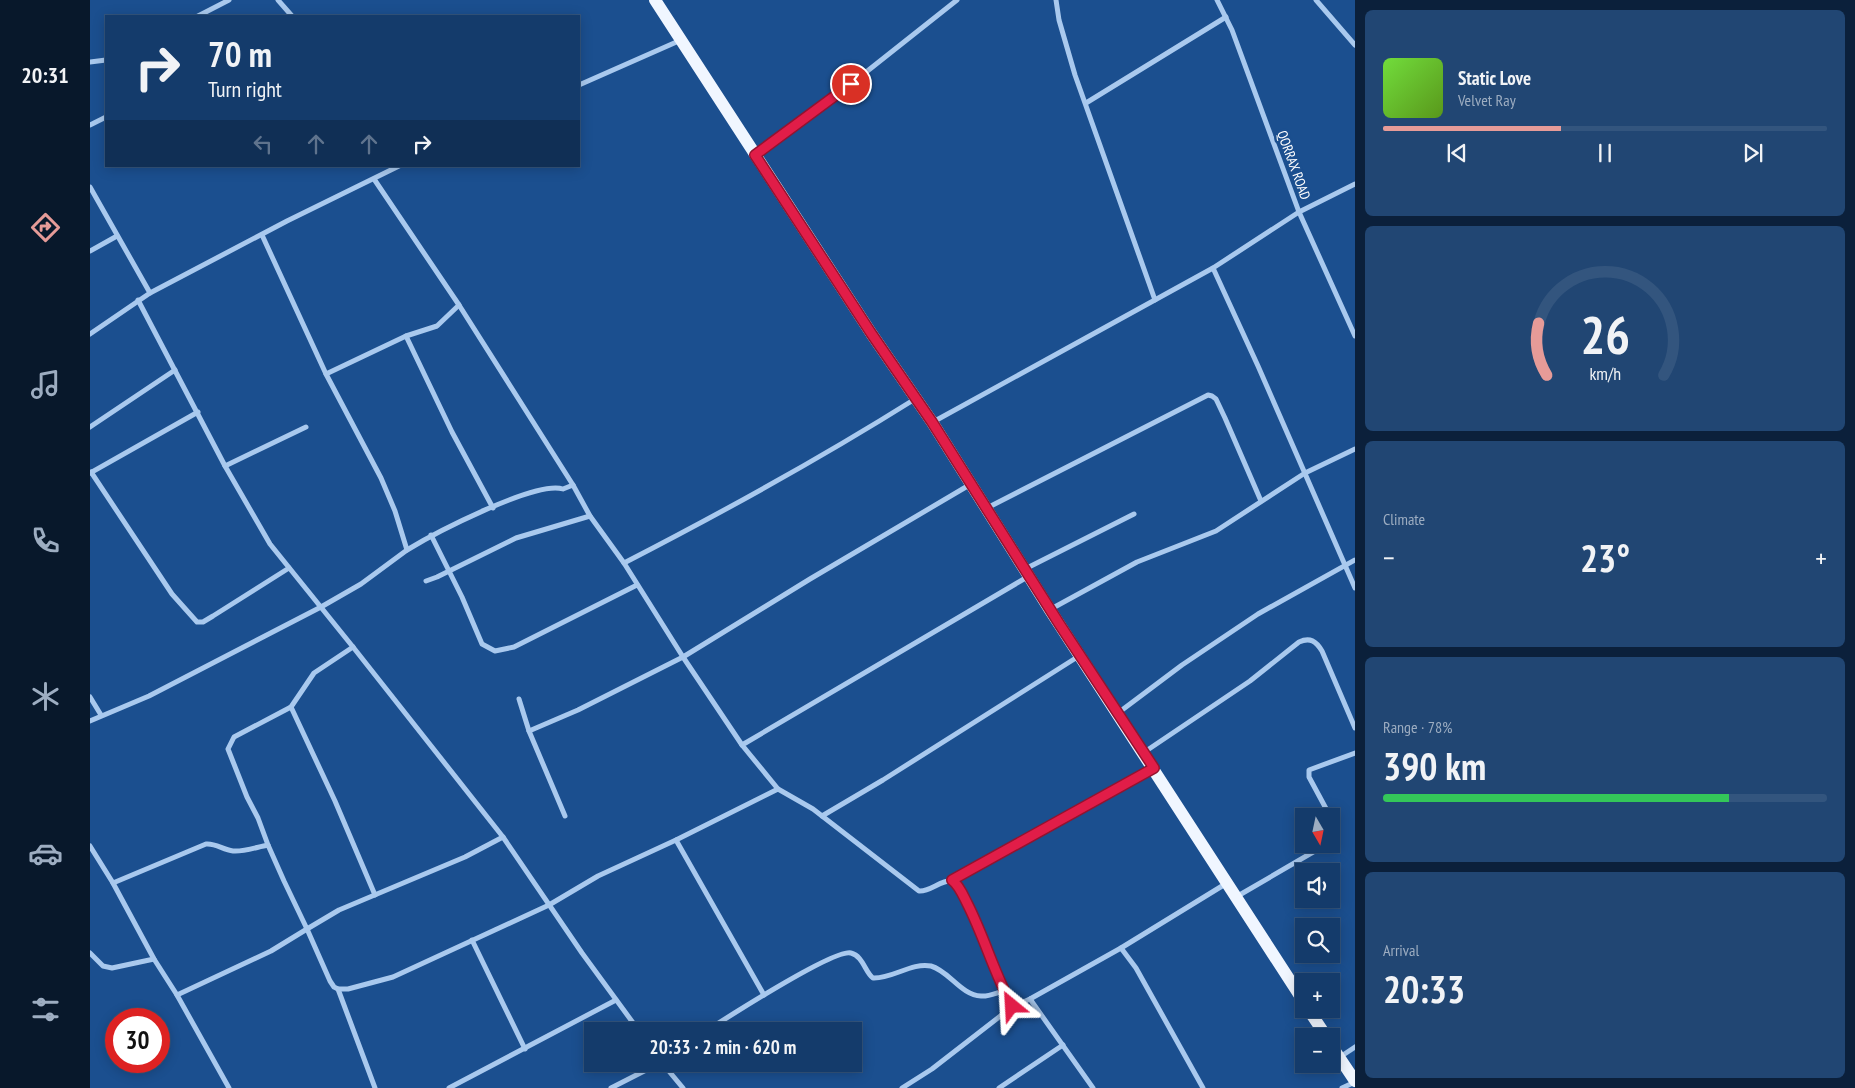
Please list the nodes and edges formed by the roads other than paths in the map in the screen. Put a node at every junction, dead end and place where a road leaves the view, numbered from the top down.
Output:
1 (229, 0) edge
2 (278, 0) edge
3 (655, 0) edge
4 (957, 0) edge
5 (1056, 0) edge
6 (1217, 0) edge
7 (1316, 0) edge
8 (200, 15) edge
9 (291, 15) edge
10 (1226, 17) junction
11 (682, 40) junction
12 (1355, 45) edge
13 (105, 60) edge
14 (90, 62) edge
15 (580, 85) edge
16 (1086, 103) junction
17 (105, 118) edge
18 (90, 125) edge
19 (755, 155) junction
20 (398, 167) edge
21 (374, 178) junction
22 (1355, 184) edge
23 (90, 187) edge
24 (1299, 212) junction
25 (262, 235) junction
26 (117, 236) junction
27 (90, 251) edge
28 (1213, 268) junction
29 (150, 292) junction
30 (138, 300) junction
31 (1155, 300) junction
32 (459, 305) junction
33 (90, 334) edge
34 (406, 336) junction
35 (1355, 336) edge
36 (175, 370) junction
37 (326, 374) junction
38 (916, 399) junction
39 (198, 412) junction
40 (932, 422) junction
41 (306, 426) dead end
42 (90, 427) edge
43 (1355, 449) edge
44 (225, 466) junction
45 (91, 472) edge
46 (1304, 473) junction
47 (573, 484) junction
48 (971, 484) junction
49 (1261, 501) junction
50 (493, 508) junction
51 (987, 508) junction
52 (1134, 514) dead end
53 (590, 516) junction
54 (431, 535) junction
55 (407, 550) junction
56 (1355, 560) edge
57 (624, 563) junction
58 (289, 568) junction
59 (1346, 568) junction
60 (448, 571) junction
61 (1355, 571) edge
62 (1028, 572) junction
63 (426, 581) dead end
64 (637, 585) junction
65 (1355, 588) edge
66 (321, 608) junction
67 (1050, 610) junction
68 (353, 647) junction
69 (1079, 656) junction
70 (683, 657) junction
71 (90, 697) edge
72 (519, 699) dead end
73 (291, 707) junction
74 (1117, 714) junction
75 (101, 715) junction
76 (90, 721) edge
77 (1355, 728) edge
78 (528, 732) junction
79 (742, 745) junction
80 (1143, 753) junction
81 (1355, 753) edge
82 (1154, 768) junction
83 (778, 789) junction
84 (1326, 808) edge
85 (565, 816) dead end
86 (822, 816) junction
87 (502, 837) junction
88 (676, 840) junction
89 (268, 845) junction
90 (90, 846) edge
91 (1312, 853) edge
92 (952, 880) junction
93 (113, 883) junction
94 (1227, 883) junction
95 (375, 895) junction
96 (1236, 898) junction
97 (549, 905) junction
98 (307, 929) junction
99 (472, 940) junction
100 (1121, 948) junction
101 (90, 953) edge
102 (154, 959) junction
103 (1295, 988) edge
104 (338, 989) junction
105 (1004, 991) junction
106 (177, 995) junction
107 (764, 995) junction
108 (1030, 999) junction
109 (616, 1000) junction
110 (1012, 1006) junction
111 (632, 1022) edge
112 (720, 1022) edge
113 (1063, 1045) junction
114 (1355, 1047) edge
115 (525, 1049) junction
116 (1340, 1057) joint
117 (642, 1072) edge
118 (670, 1072) edge
119 (1355, 1082) edge
120 (229, 1088) edge
121 (375, 1088) edge
122 (449, 1088) edge
123 (610, 1088) edge
124 (684, 1088) edge
125 (902, 1088) edge
126 (999, 1088) edge
127 (1093, 1088) edge
128 (1203, 1088) edge
129 (1342, 1088) edge

1 - 8 street
2 - 9 street
3 - 11 main road
4 - 19 street
5 - 16 street
6 - 10 street, QORRAX ROAD
7 - 12 street
10 - 16 street
10 - 24 street, QORRAX ROAD
11 - 15 street
11 - 19 main road
13 - 14 street
16 - 31 street
17 - 18 street
19 - 38 main road
20 - 21 street
21 - 25 street
21 - 32 street
22 - 24 street
23 - 26 street
24 - 28 street
24 - 35 street, QORRAX ROAD
25 - 29 street
25 - 37 street
26 - 27 street
26 - 29 street
28 - 31 street
28 - 46 street
29 - 30 street
30 - 33 street
30 - 36 street
31 - 40 street
32 - 34 street
32 - 47 street
34 - 37 street
34 - 50 street
36 - 39 street
36 - 42 street
37 - 55 street
38 - 40 main road
38 - 57 street
39 - 44 street
39 - 45 street
40 - 48 main road
41 - 44 street
43 - 46 street
44 - 58 street
45 - 58 street
46 - 49 street
46 - 59 street
47 - 50 street
47 - 53 street
48 - 51 main road
48 - 70 street
49 - 51 street
49 - 67 street
50 - 54 street
51 - 62 main road
52 - 62 street
53 - 57 street
53 - 60 street
54 - 55 street
54 - 60 street
55 - 66 street
56 - 59 street
57 - 64 street
58 - 66 street
59 - 61 street
59 - 65 street
59 - 74 street
60 - 63 street
60 - 64 street
62 - 67 main road
62 - 79 street
64 - 70 street
66 - 68 street
66 - 75 street
67 - 69 main road
68 - 73 street
68 - 87 street
69 - 74 main road
69 - 86 street
70 - 78 street
70 - 79 street
71 - 75 street
72 - 78 street
73 - 89 street
73 - 95 street
74 - 80 main road
75 - 76 street
77 - 80 street
78 - 85 street
79 - 83 street
80 - 82 main road
81 - 84 street
82 - 92 street
82 - 94 main road
83 - 86 street
83 - 88 street
86 - 92 street
87 - 95 street
87 - 97 street
88 - 97 street
88 - 107 street
89 - 93 street
89 - 98 street
90 - 93 street
91 - 96 street
92 - 105 street
93 - 102 street
94 - 96 main road
94 - 100 street
95 - 98 street
96 - 103 main road
97 - 99 street
97 - 109 street
98 - 104 street
98 - 106 street
99 - 104 street
99 - 115 street
100 - 108 street
100 - 128 street
101 - 102 street
102 - 106 street
104 - 121 street
105 - 107 street
105 - 110 street
106 - 120 street
107 - 112 street
108 - 110 street
108 - 113 street
109 - 111 street
109 - 115 street
110 - 125 street
113 - 126 street
113 - 127 street
114 - 116 street
115 - 122 street
116 - 119 main road
117 - 123 street
118 - 124 street
119 - 129 street

